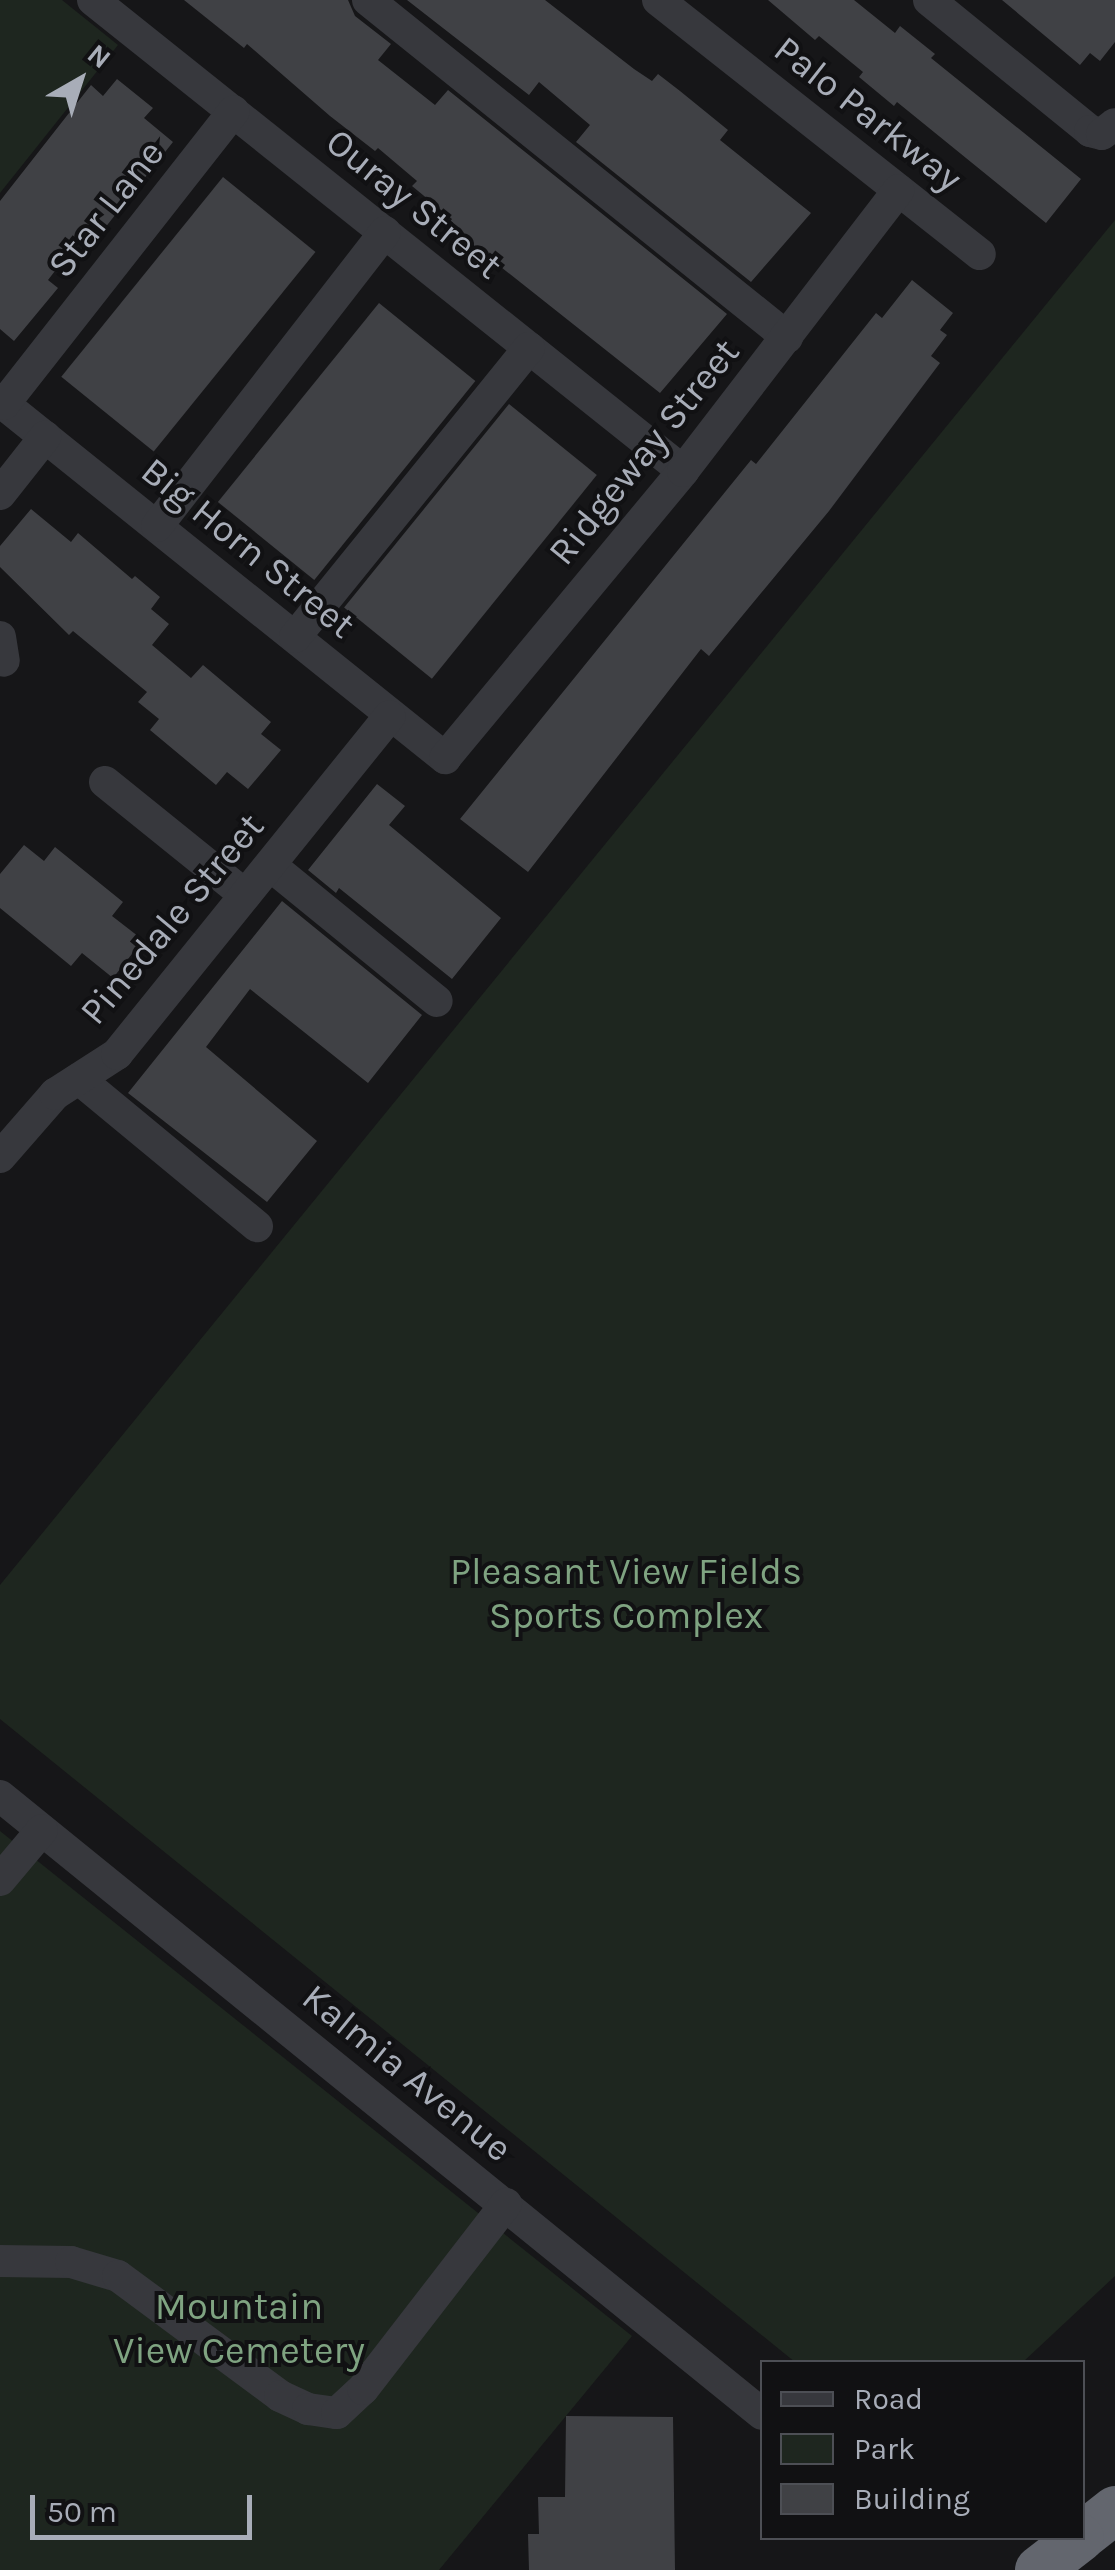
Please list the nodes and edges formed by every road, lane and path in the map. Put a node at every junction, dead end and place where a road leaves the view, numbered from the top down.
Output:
1 (368, 0) edge
2 (929, 0) edge
3 (666, 2) edge
4 (112, 6) edge
5 (234, 111) junction
6 (1115, 124) edge
7 (899, 190) junction
8 (385, 232) junction
9 (980, 254) dead end
10 (787, 337) junction
11 (530, 348) junction
12 (2, 402) edge
13 (45, 437) junction
14 (684, 471) junction
15 (0, 494) edge
16 (157, 526) junction
17 (295, 637) junction
18 (390, 716) junction
19 (444, 758) joint
20 (105, 782) dead end
21 (270, 865) junction
22 (245, 895) junction
23 (437, 1001) dead end
24 (79, 1078) junction
25 (13, 1116) edge
26 (0, 1158) edge
27 (257, 1226) dead end
28 (0, 1796) edge
29 (42, 1830) junction
30 (0, 1880) edge
31 (506, 2204) junction
32 (0, 2261) edge
33 (760, 2412) edge
34 (1115, 2510) edge
35 (1085, 2534) edge
36 (1077, 2540) edge
37 (1040, 2570) edge

1 - 10 street
2 - 6 street
3 - 7 street, Palo Parkway
4 - 5 street, Ouray Street
5 - 8 street, Ouray Street
5 - 12 street, Star Lane
7 - 9 street, Palo Parkway
7 - 10 street, Ridgeway Street
8 - 11 street, Ouray Street
8 - 16 street
10 - 14 street, Ridgeway Street
11 - 14 street, Ouray Street
11 - 17 street
12 - 13 street, Big Horn Street
13 - 15 street
13 - 16 street, Big Horn Street
14 - 19 street, Ridgeway Street
16 - 17 street, Big Horn Street
17 - 18 street, Big Horn Street
18 - 19 street, Big Horn Street
18 - 21 street, Pinedale Street
20 - 22 street
21 - 22 street, Pinedale Street
21 - 23 street
22 - 24 street, Pinedale Street
24 - 25 street, Pinedale Street
24 - 27 street
25 - 26 street, Pinedale Street
28 - 29 street, Kalmia Avenue
29 - 30 street
29 - 31 street, Kalmia Avenue
31 - 32 street
31 - 33 street, Kalmia Avenue
34 - 35 highway
36 - 37 highway

